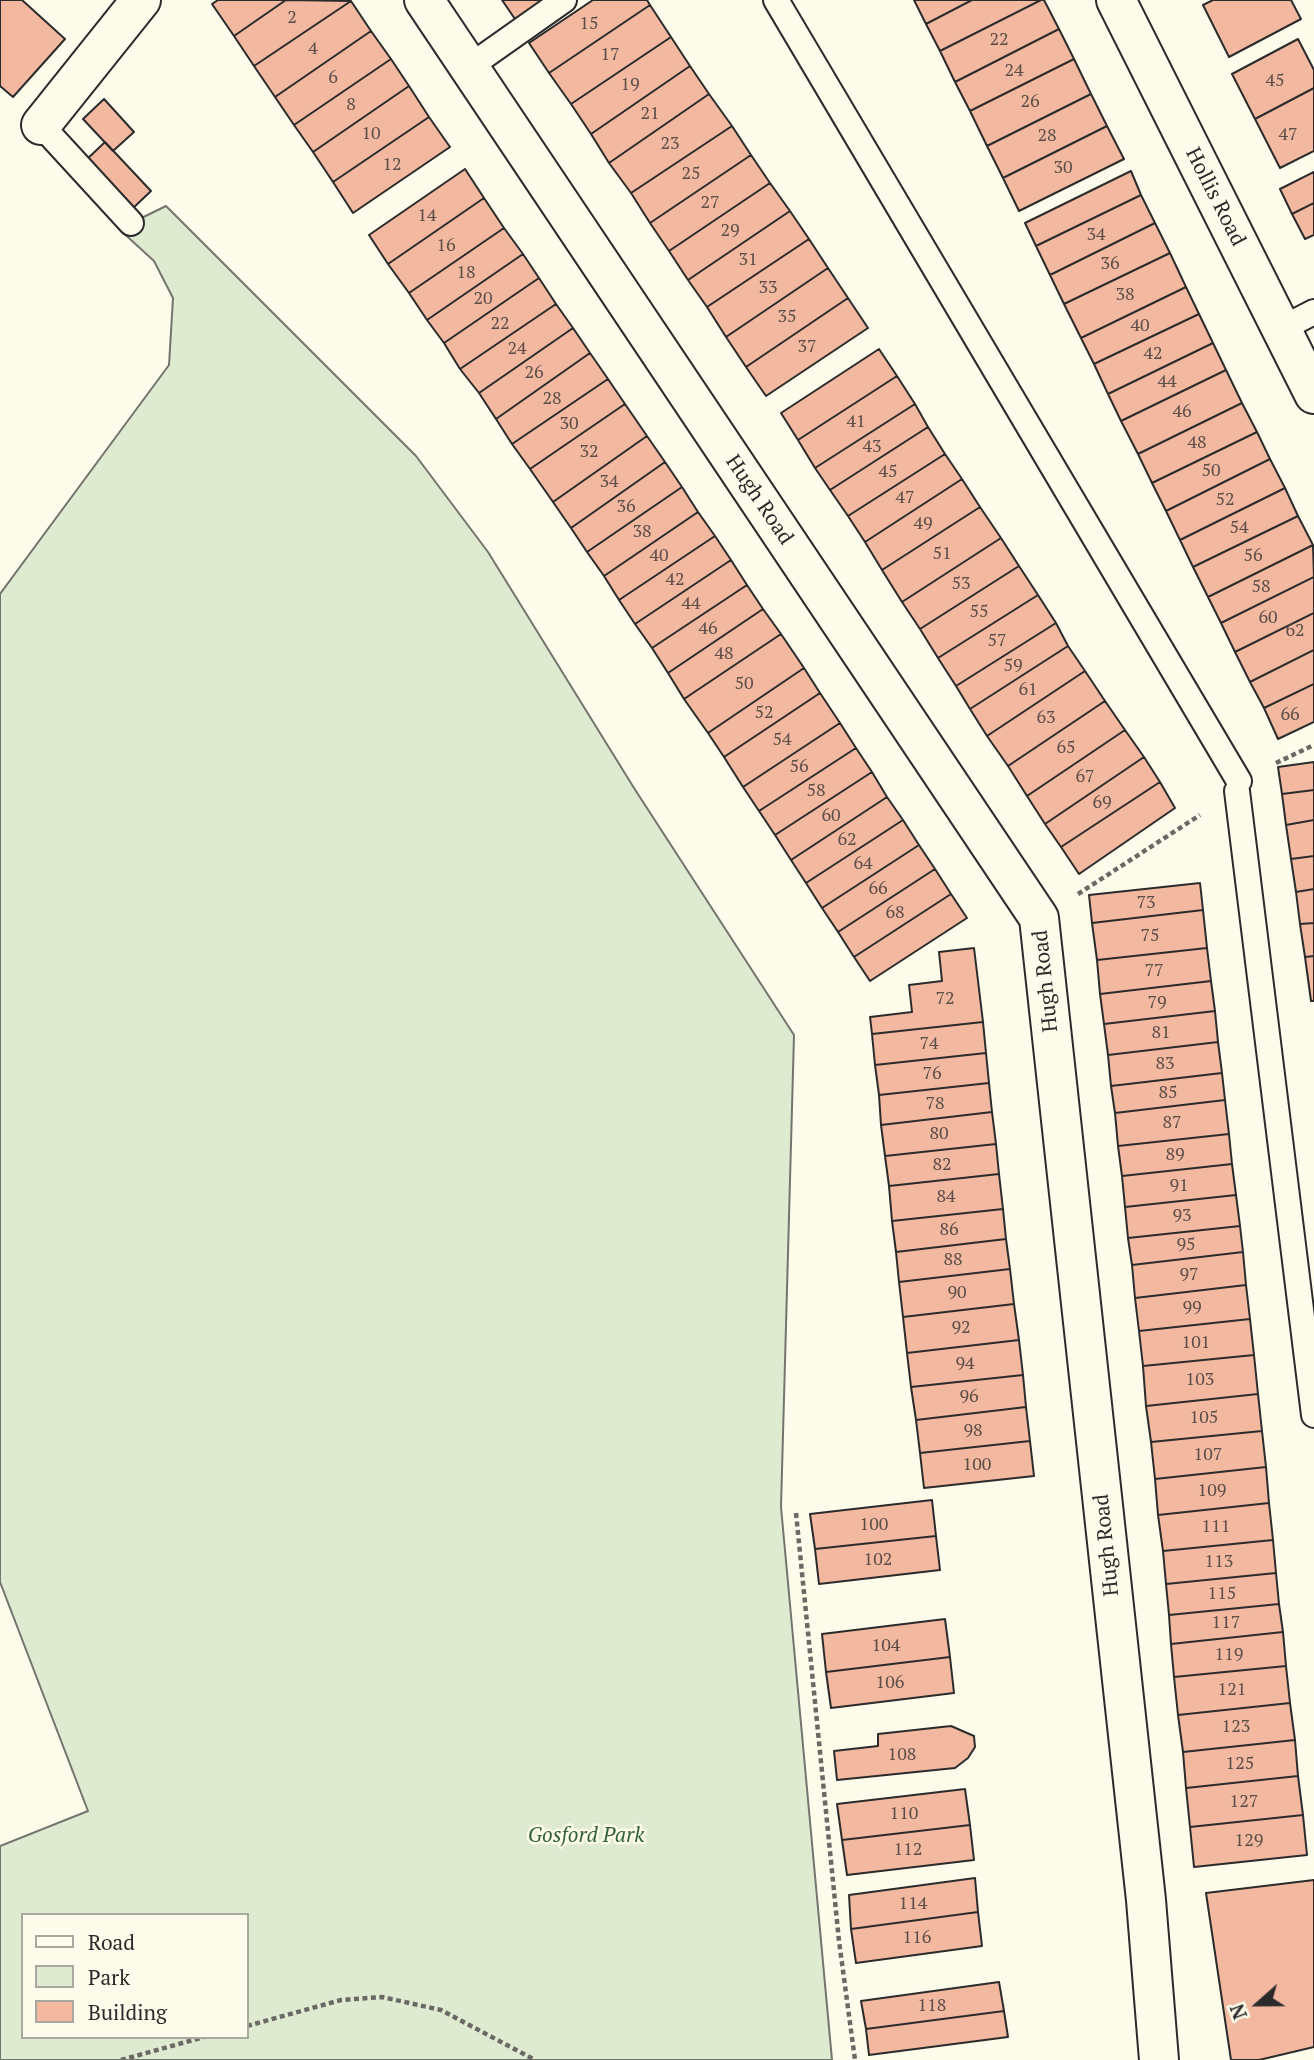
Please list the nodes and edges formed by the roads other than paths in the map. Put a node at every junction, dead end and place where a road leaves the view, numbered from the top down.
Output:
1 (141, 0) edge
2 (424, 0) edge
3 (564, 0) edge
4 (775, 0) edge
5 (1116, 0) edge
6 (469, 67) junction
7 (41, 125) joint
8 (131, 223) dead end
9 (1298, 321) edge
10 (1314, 394) edge
11 (1314, 1415) edge
12 (1159, 2060) edge

1 - 7 street
2 - 6 street, Hugh Road
3 - 6 lane
4 - 11 lane
5 - 9 street, Hollis Road
6 - 12 street, Hugh Road
7 - 8 lane
9 - 10 street, Hollis Road

